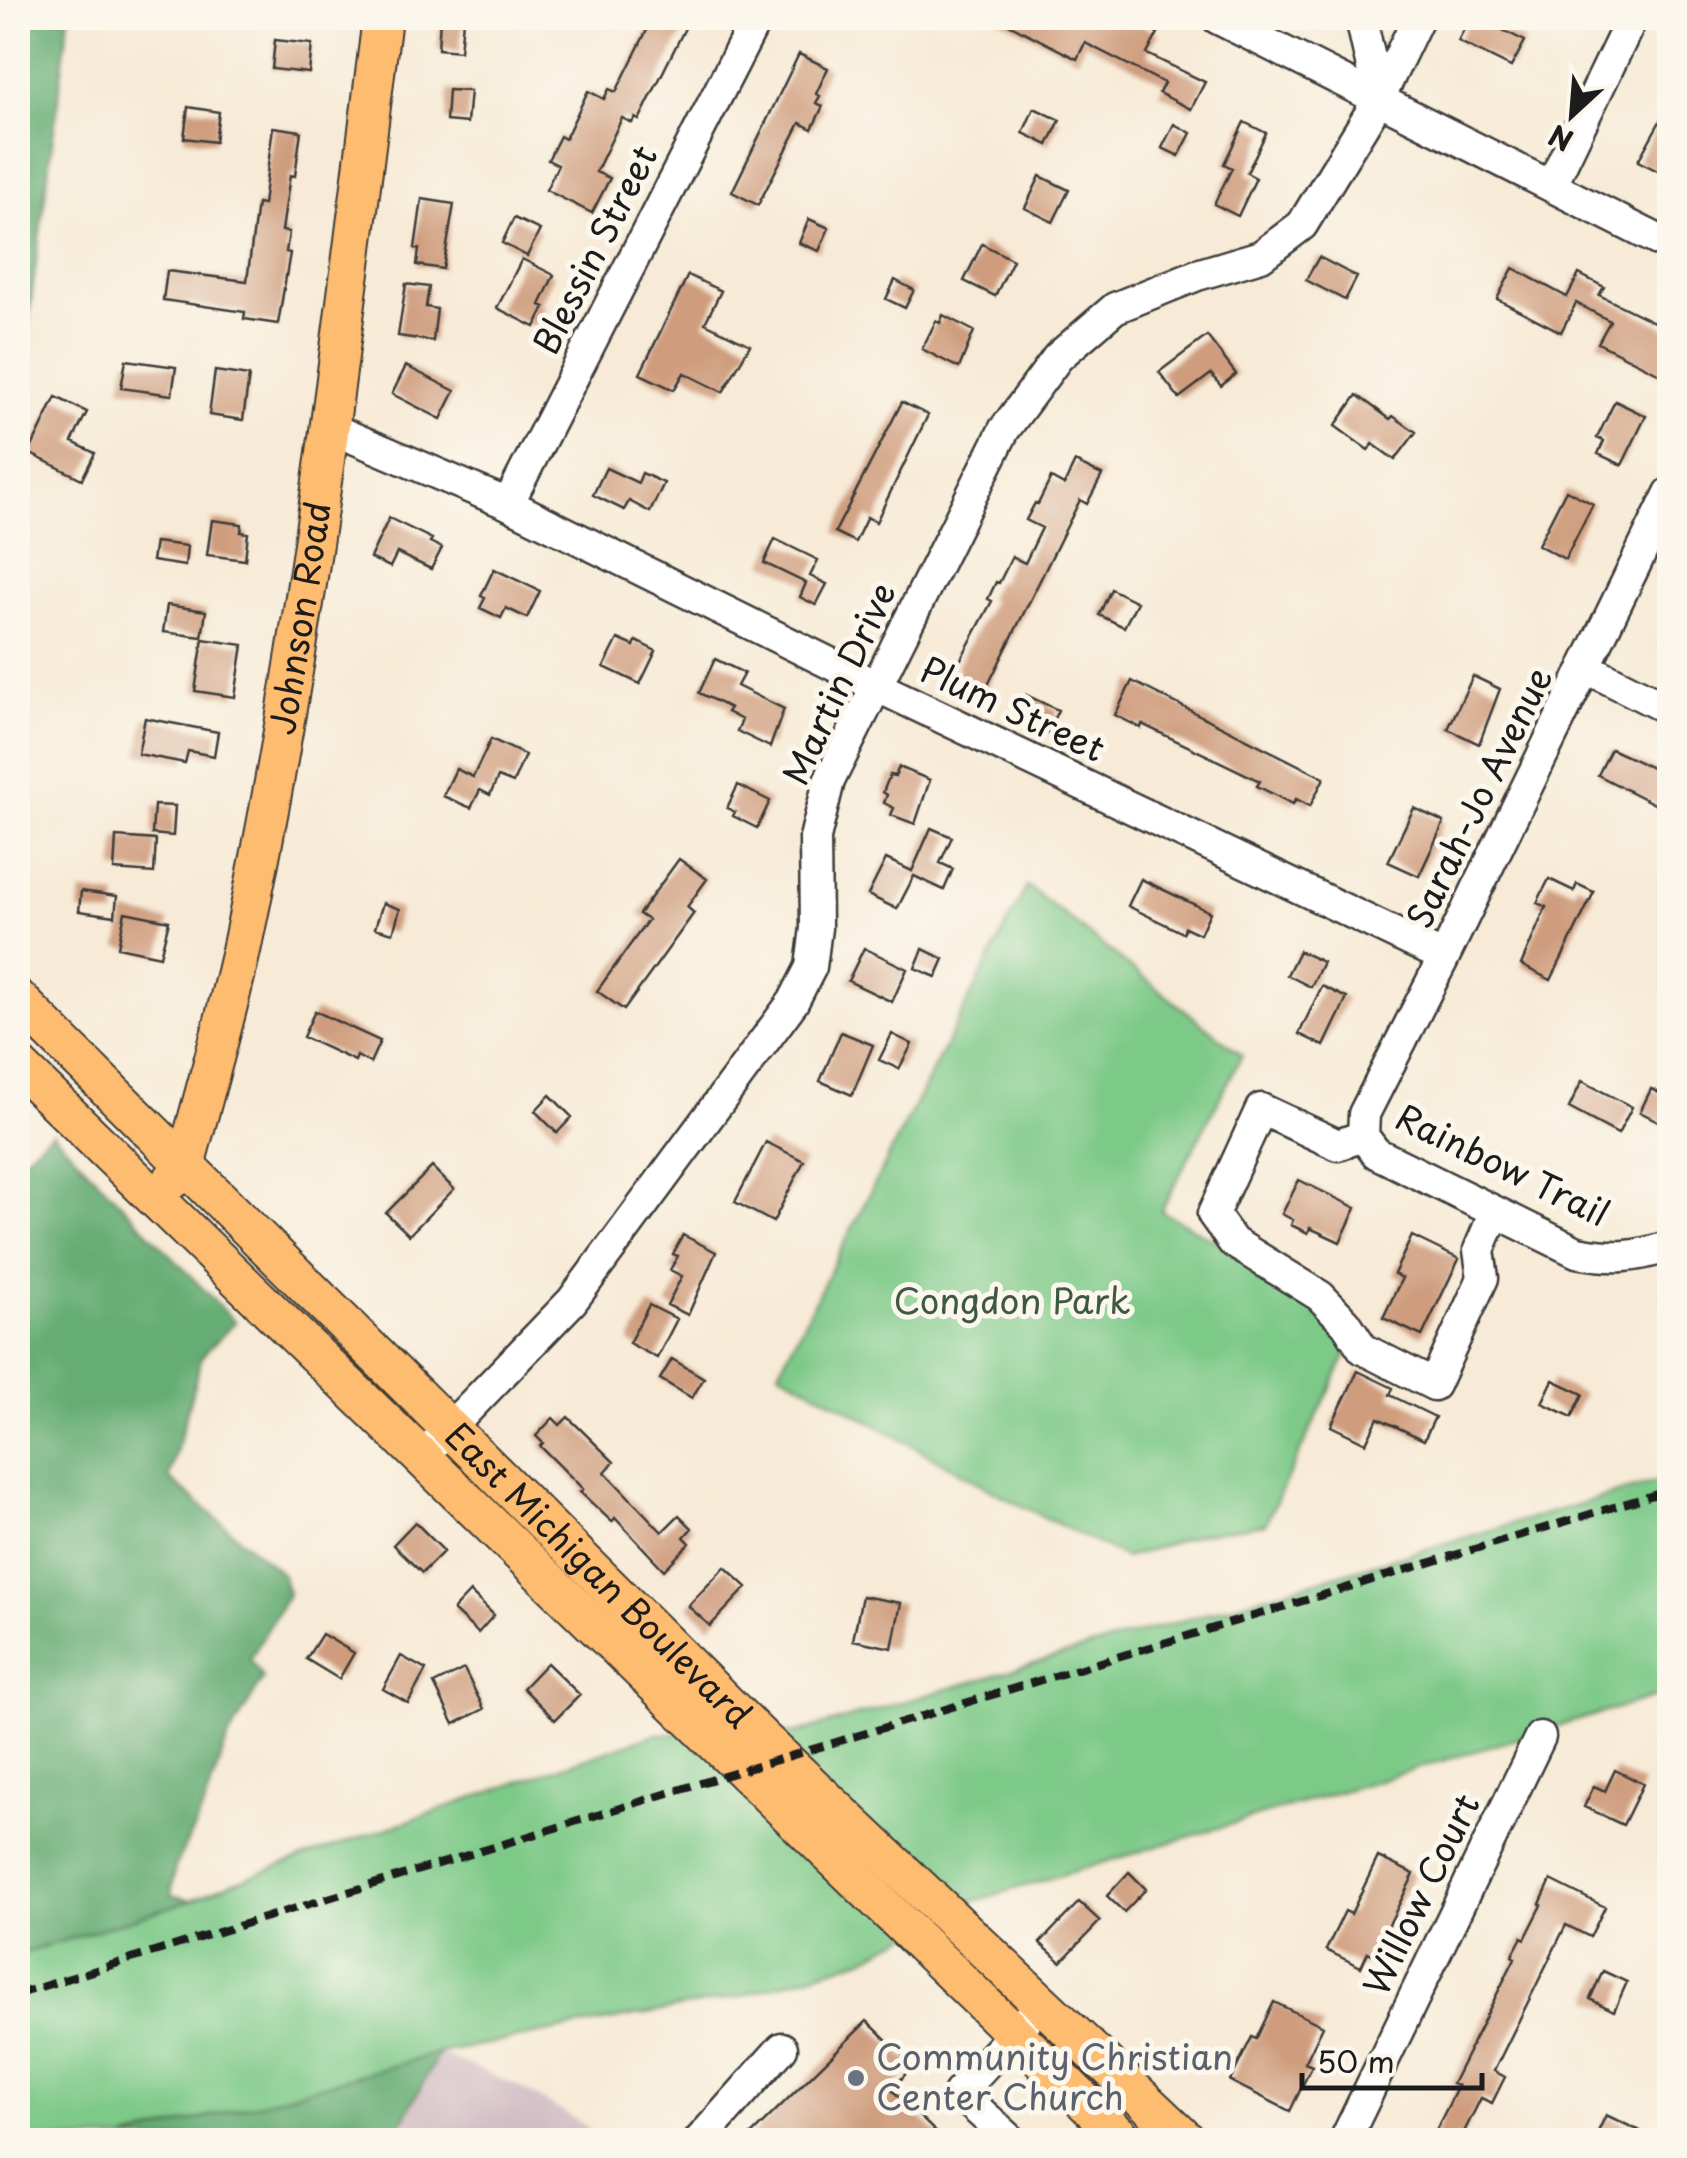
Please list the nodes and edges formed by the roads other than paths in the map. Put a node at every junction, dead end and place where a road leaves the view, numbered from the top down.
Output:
1 (382, 18) edge
2 (1217, 18) edge
3 (1361, 18) edge
4 (1418, 18) edge
5 (1632, 18) edge
6 (751, 30) dead end
7 (1378, 99) junction
8 (1551, 186) junction
9 (1670, 246) edge
10 (330, 428) junction
11 (1670, 493) edge
12 (508, 504) junction
13 (1586, 668) junction
14 (876, 686) junction
15 (1670, 710) edge
16 (1444, 957) junction
17 (18, 999) edge
18 (18, 1065) edge
19 (1362, 1136) junction
20 (184, 1166) junction
21 (154, 1200) junction
22 (1495, 1212) junction
23 (1670, 1246) edge
24 (449, 1429) junction
25 (420, 1458) junction
26 (1540, 1737) dead end
27 (1041, 2004) junction
28 (1013, 2032) junction
29 (782, 2048) dead end
30 (700, 2140) edge
31 (1011, 2140) edge
32 (1124, 2140) edge
33 (1186, 2140) edge
34 (1345, 2140) edge

1 - 10 main road, Johnson Road
2 - 7 street
3 - 7 street
4 - 7 street, Martin Drive
5 - 8 street
6 - 12 street, Blessin Street
7 - 8 street
7 - 14 street, Martin Drive
8 - 9 street
10 - 12 street, Plum Street
10 - 20 main road, Johnson Road
11 - 13 street, Sarah-Jo Avenue
12 - 14 street, Plum Street
13 - 15 street
13 - 16 street, Sarah-Jo Avenue
14 - 16 street, Plum Street
14 - 24 street, Martin Drive
16 - 19 street, Sarah-Jo Avenue
17 - 20 main road, East Michigan Boulevard
18 - 21 main road, East Michigan Boulevard
19 - 22 street, Rainbow Trail
19 - 22 street
20 - 21 main road, Johnson Road
20 - 24 main road, East Michigan Boulevard
21 - 25 main road, East Michigan Boulevard
22 - 23 street, Rainbow Trail
24 - 25 street, Martin Drive
24 - 27 main road, East Michigan Boulevard
25 - 28 main road, East Michigan Boulevard
26 - 34 street, Willow Court
27 - 28 street
27 - 33 main road, East Michigan Boulevard
28 - 31 street
28 - 32 main road, East Michigan Boulevard
29 - 30 street

